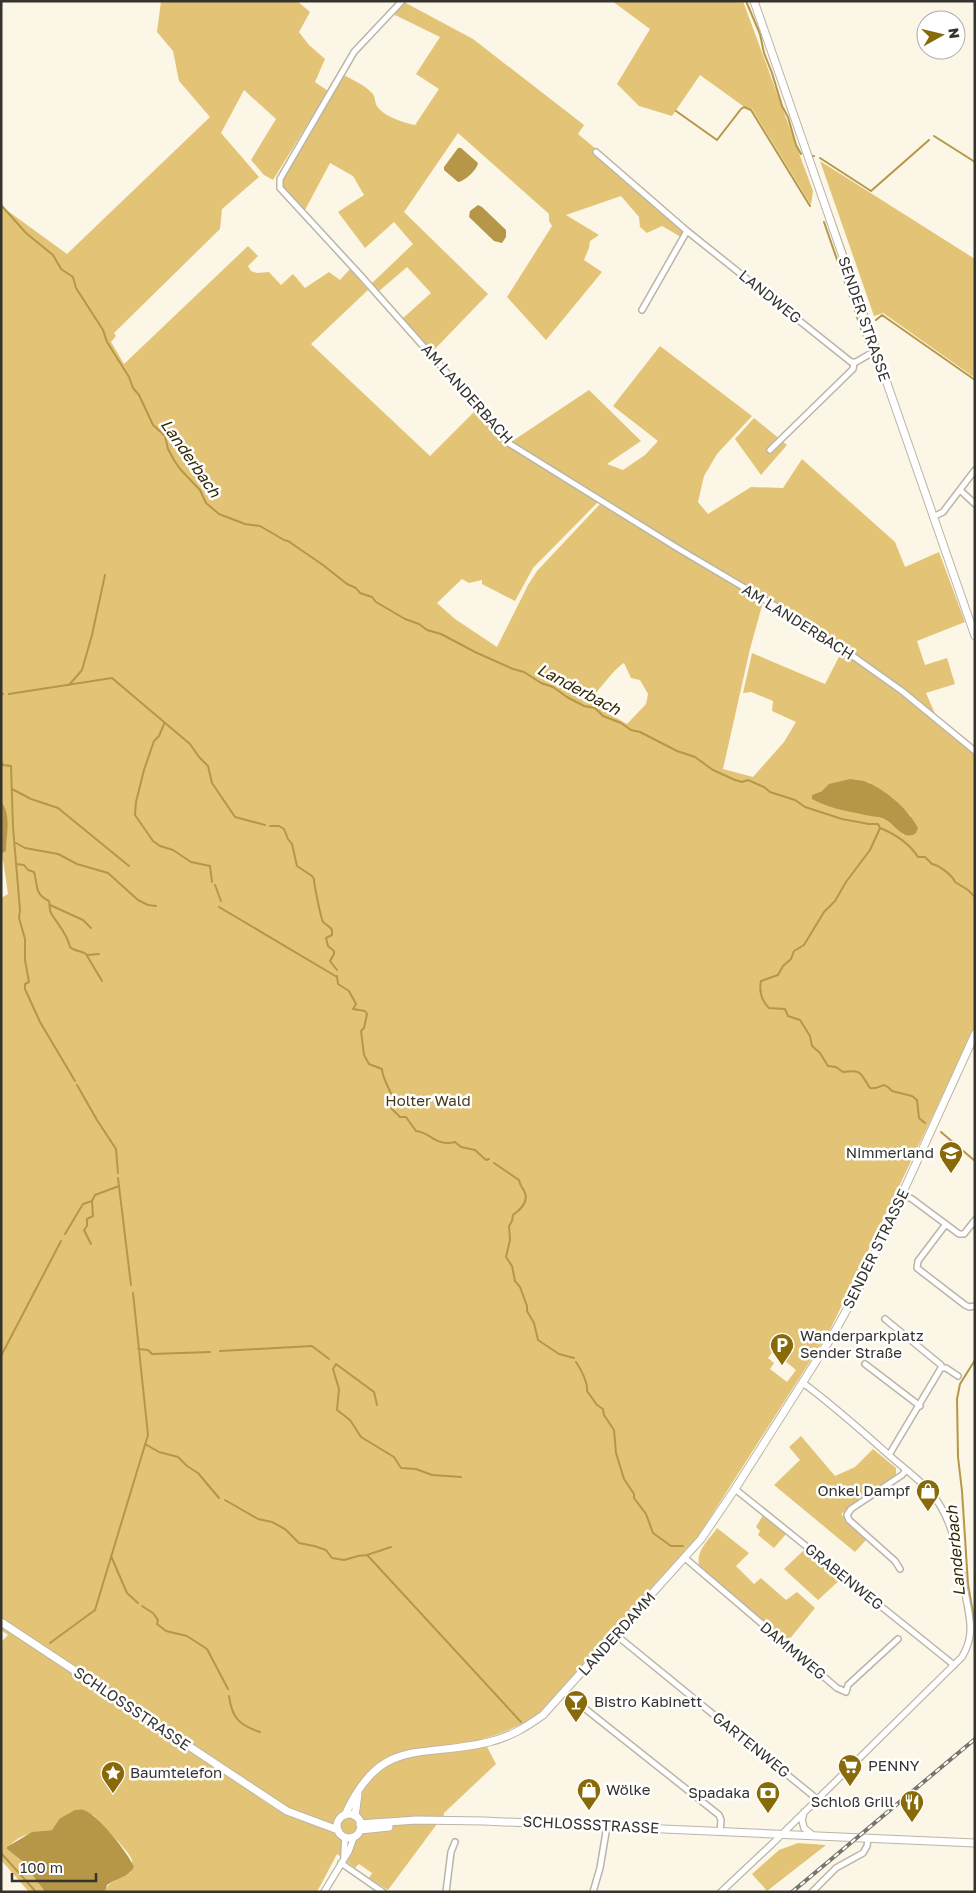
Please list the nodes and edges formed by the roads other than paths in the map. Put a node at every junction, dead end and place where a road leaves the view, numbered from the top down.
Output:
1 (402, 1) edge
2 (754, 1) edge
3 (596, 152) dead end
4 (687, 231) junction
5 (642, 310) dead end
6 (875, 351) junction
7 (854, 363) junction
8 (770, 450) dead end
9 (975, 470) edge
10 (960, 490) junction
11 (975, 504) edge
12 (933, 517) junction
13 (975, 636) edge
14 (975, 751) edge
15 (975, 1034) edge
16 (903, 1194) junction
17 (975, 1220) edge
18 (946, 1224) junction
19 (975, 1306) edge
20 (885, 1319) dead end
21 (865, 1364) dead end
22 (942, 1368) junction
23 (958, 1376) dead end
24 (803, 1382) junction
25 (920, 1406) junction
26 (889, 1455) junction
27 (906, 1470) junction
28 (735, 1489) junction
29 (685, 1558) junction
30 (900, 1569) dead end
31 (1, 1622) edge
32 (616, 1635) junction
33 (898, 1639) dead end
34 (972, 1643) edge
35 (954, 1665) junction
36 (564, 1692) junction
37 (360, 1788) junction
38 (817, 1799) junction
39 (804, 1812) junction
40 (345, 1815) junction
41 (355, 1816) junction
42 (338, 1821) junction
43 (315, 1822) junction
44 (607, 1826) junction
45 (360, 1827) junction
46 (338, 1830) junction
47 (720, 1832) junction
48 (780, 1835) junction
49 (344, 1837) junction
50 (354, 1837) junction
51 (816, 1837) junction
52 (868, 1839) junction
53 (455, 1842) dead end
54 (975, 1843) edge
55 (342, 1860) junction
56 (324, 1892) edge
57 (383, 1892) edge
58 (446, 1892) edge
59 (592, 1892) edge
60 (721, 1892) edge
61 (812, 1892) edge

1 - 14 street, AM LANDERBACH
2 - 6 main road, SENDER STRASSE
3 - 4 street, LANDWEG
4 - 5 street
4 - 7 street, LANDWEG
6 - 7 street
6 - 12 main road, SENDER STRASSE
7 - 8 street
9 - 10 street
10 - 11 street
10 - 12 street
12 - 13 main road, SENDER STRASSE
15 - 16 main road, SENDER STRASSE
16 - 18 street
16 - 24 main road, SENDER STRASSE
17 - 18 street
18 - 19 street
20 - 22 street
21 - 25 street
22 - 23 street
22 - 25 street
24 - 26 street
24 - 28 main road, LANDERDAMM
25 - 26 street
26 - 27 street
27 - 30 street
27 - 34 street
28 - 29 main road, LANDERDAMM
28 - 35 street, GRABENWEG
29 - 32 main road, LANDERDAMM
29 - 33 street, DAMMWEG
31 - 43 main road, SCHLOSSSTRASSE
32 - 36 main road, LANDERDAMM
32 - 38 street, GARTENWEG
34 - 35 street
35 - 38 street
36 - 37 main road, LANDERDAMM
36 - 47 street
37 - 40 main road, LANDERDAMM
37 - 41 main road, LANDERDAMM
38 - 39 street
39 - 48 street
39 - 51 street
40 - 41 main road
40 - 42 main road
41 - 45 main road
42 - 43 main road, SCHLOSSSTRASSE
42 - 46 main road
43 - 46 main road, SCHLOSSSTRASSE
44 - 45 main road, SCHLOSSSTRASSE
44 - 47 main road, SCHLOSSSTRASSE
44 - 59 street
45 - 50 main road
46 - 49 main road
47 - 48 main road, SCHLOSSSTRASSE
48 - 51 main road, SCHLOSSSTRASSE
48 - 60 street
49 - 50 main road
49 - 55 street
50 - 55 street
51 - 52 main road, SCHLOSSSTRASSE
52 - 54 main road, SCHLOSSSTRASSE
52 - 61 street
53 - 58 street
55 - 56 street
55 - 57 street

